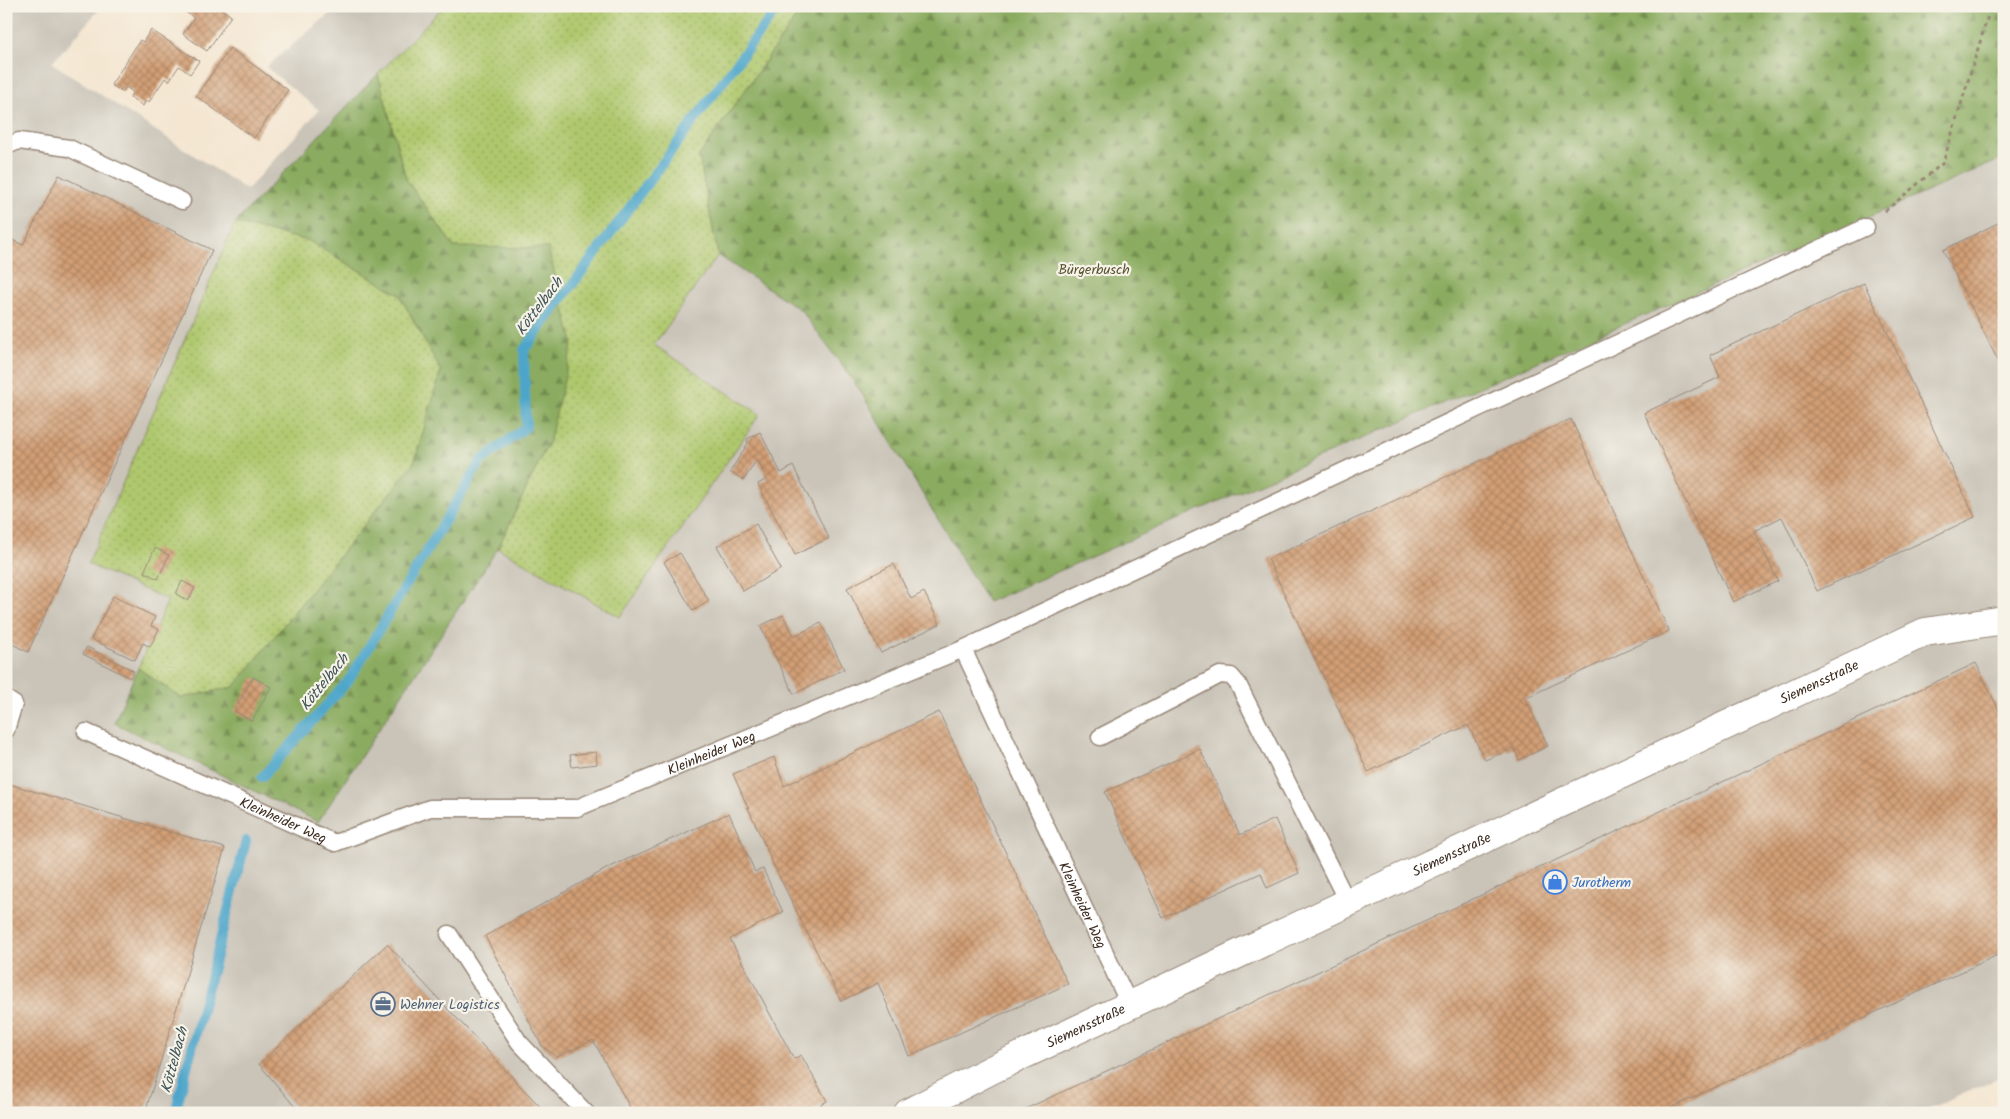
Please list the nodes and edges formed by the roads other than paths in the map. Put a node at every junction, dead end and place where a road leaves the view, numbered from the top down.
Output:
1 (6, 146) edge
2 (182, 201) dead end
3 (1866, 227) road end
4 (2004, 620) edge
5 (963, 649) junction
6 (6, 700) edge
7 (6, 730) edge
8 (86, 732) dead end
9 (1100, 736) dead end
10 (1348, 903) junction
11 (449, 934) dead end
12 (1130, 1006) junction
13 (586, 1113) edge
14 (908, 1113) edge

1 - 2 lane
3 - 5 lane
4 - 10 street, Siemensstraße
5 - 8 lane, Kleinheider Weg
5 - 12 lane, Kleinheider Weg
6 - 7 lane
9 - 10 lane
10 - 12 street, Siemensstraße
11 - 13 lane
12 - 14 street, Siemensstraße

